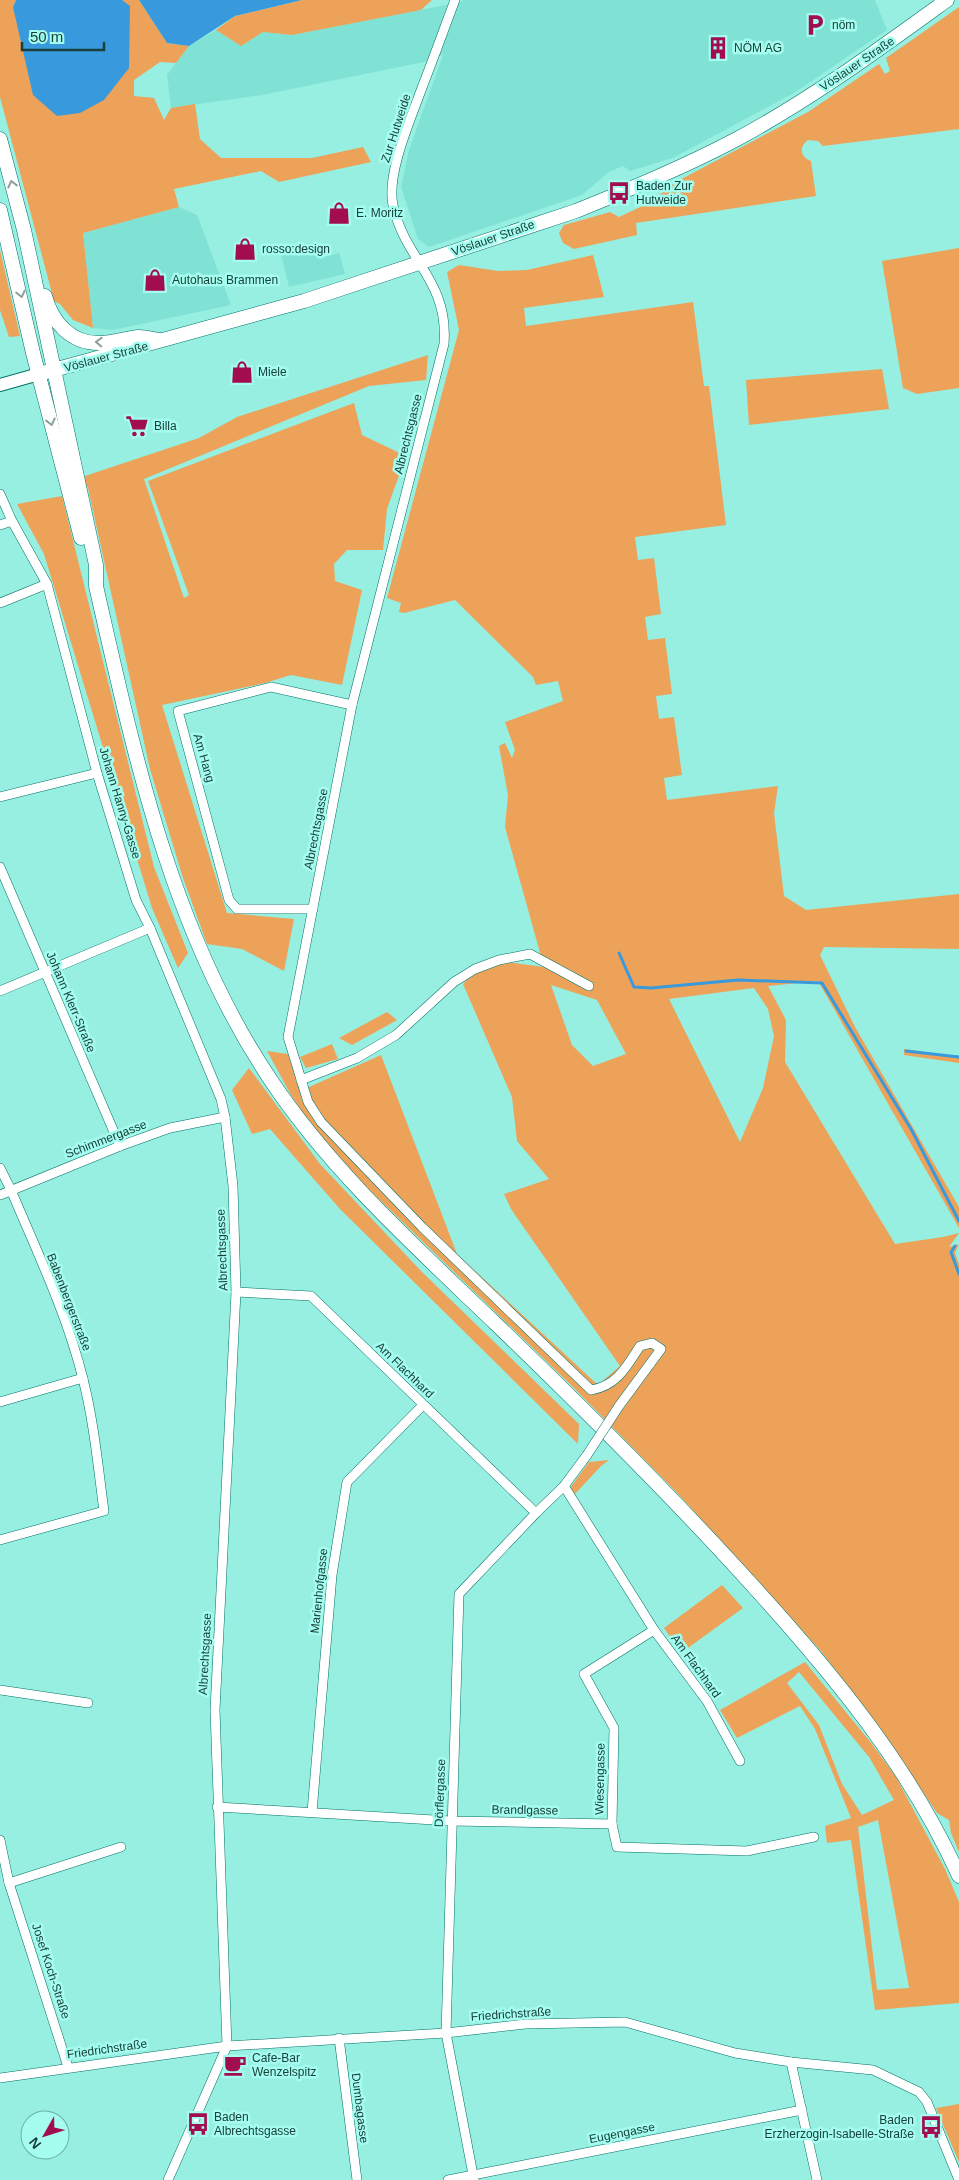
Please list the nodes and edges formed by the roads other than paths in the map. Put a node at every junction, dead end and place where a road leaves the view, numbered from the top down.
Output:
1 (454, 0) edge
2 (947, 0) edge
3 (0, 139) edge
4 (0, 210) edge
5 (24, 230) junction
6 (420, 262) junction
7 (164, 340) junction
8 (54, 371) junction
9 (39, 374) junction
10 (0, 385) edge
11 (0, 494) edge
12 (12, 521) junction
13 (0, 524) edge
14 (47, 584) junction
15 (96, 586) junction
16 (0, 603) edge
17 (352, 705) junction
18 (97, 773) junction
19 (0, 797) edge
20 (0, 867) edge
21 (313, 909) junction
22 (150, 928) junction
23 (44, 972) junction
24 (589, 986) dead end
25 (0, 991) edge
26 (301, 1080) junction
27 (225, 1117) junction
28 (120, 1146) junction
29 (0, 1168) edge
30 (11, 1190) junction
31 (0, 1195) edge
32 (236, 1292) junction
33 (83, 1378) junction
34 (0, 1402) edge
35 (423, 1405) junction
36 (619, 1406) joint
37 (564, 1486) junction
38 (536, 1514) junction
39 (0, 1540) edge
40 (654, 1630) junction
41 (0, 1690) edge
42 (88, 1703) dead end
43 (740, 1761) dead end
44 (217, 1807) junction
45 (312, 1812) junction
46 (451, 1821) junction
47 (612, 1824) junction
48 (814, 1838) dead end
49 (0, 1840) edge
50 (121, 1847) dead end
51 (959, 1876) edge
52 (9, 1883) junction
53 (446, 2032) junction
54 (339, 2038) junction
55 (227, 2046) junction
56 (791, 2062) junction
57 (68, 2067) junction
58 (0, 2078) edge
59 (802, 2110) junction
60 (474, 2178) edge
61 (168, 2180) edge
62 (357, 2180) edge
63 (448, 2180) edge
64 (817, 2180) edge
65 (959, 2180) edge

1 - 6 street, Zur Hutweide
2 - 6 main road, Vöslauer Straße
5 -> 3 main road
4 -> 9 main road
7 -> 5 main road
5 - 8 main road
6 - 7 main road, Vöslauer Straße
6 - 17 street, Albrechtsgasse
7 - 8 main road, Vöslauer Straße
8 - 9 main road, Vöslauer Straße
8 - 15 main road
9 - 10 street, Vöslauer Straße
9 -> 15 main road
11 - 12 street, Johann Hanny-Gasse
12 - 13 street
12 - 14 street, Johann Hanny-Gasse
14 - 16 street
14 - 18 street, Johann Hanny-Gasse
15 - 51 main road
17 - 21 street, Albrechtsgasse
17 - 21 street, Am Hang
18 - 19 street
18 - 22 street, Johann Hanny-Gasse
20 - 23 street, Johann Klerr-Straße
21 - 26 street, Albrechtsgasse
22 - 23 street
22 - 27 street, Johann Hanny-Gasse
23 - 25 street
23 - 28 street, Johann Klerr-Straße
24 - 26 street
26 - 36 street, Albrechtsgasse
27 - 28 street, Schimmergasse
27 - 32 street, Albrechtsgasse
28 - 30 street, Schimmergasse
29 - 30 street, Babenbergerstraße
30 - 31 street, Schimmergasse
30 - 33 street, Babenbergerstraße
32 - 35 street, Am Flachhard
32 - 44 street, Albrechtsgasse
33 - 34 street
33 - 39 street, Babenbergerstraße
35 - 38 street, Am Flachhard
35 - 45 street, Marienhofgasse
36 - 37 street, Dörflergasse, bridge
37 - 38 street, Dörflergasse
37 - 40 street, Am Flachhard
38 - 46 street, Dörflergasse
40 - 43 street, Am Flachhard
40 - 47 street, Wiesengasse
41 - 42 street
44 - 45 street, Brandlgasse
44 - 55 street, Albrechtsgasse
45 - 46 street, Brandlgasse
46 - 47 street, Brandlgasse
46 - 53 street, Dörflergasse
47 - 48 street
49 - 52 street, Josef Koch-Straße
50 - 52 street
52 - 57 street, Josef Koch-Straße
53 - 54 street, Friedrichstraße
53 - 56 street, Friedrichstraße
53 - 60 street, Dörflergasse
54 - 55 street, Friedrichstraße
54 - 62 street, Dumbagasse
55 - 57 street, Friedrichstraße
55 - 61 street, Albrechtsgasse
56 - 59 street
56 - 65 street, Friedrichstraße
57 - 58 street, Friedrichstraße
59 - 60 street, Eugengasse
59 - 64 street
60 - 63 street, Eugengasse

